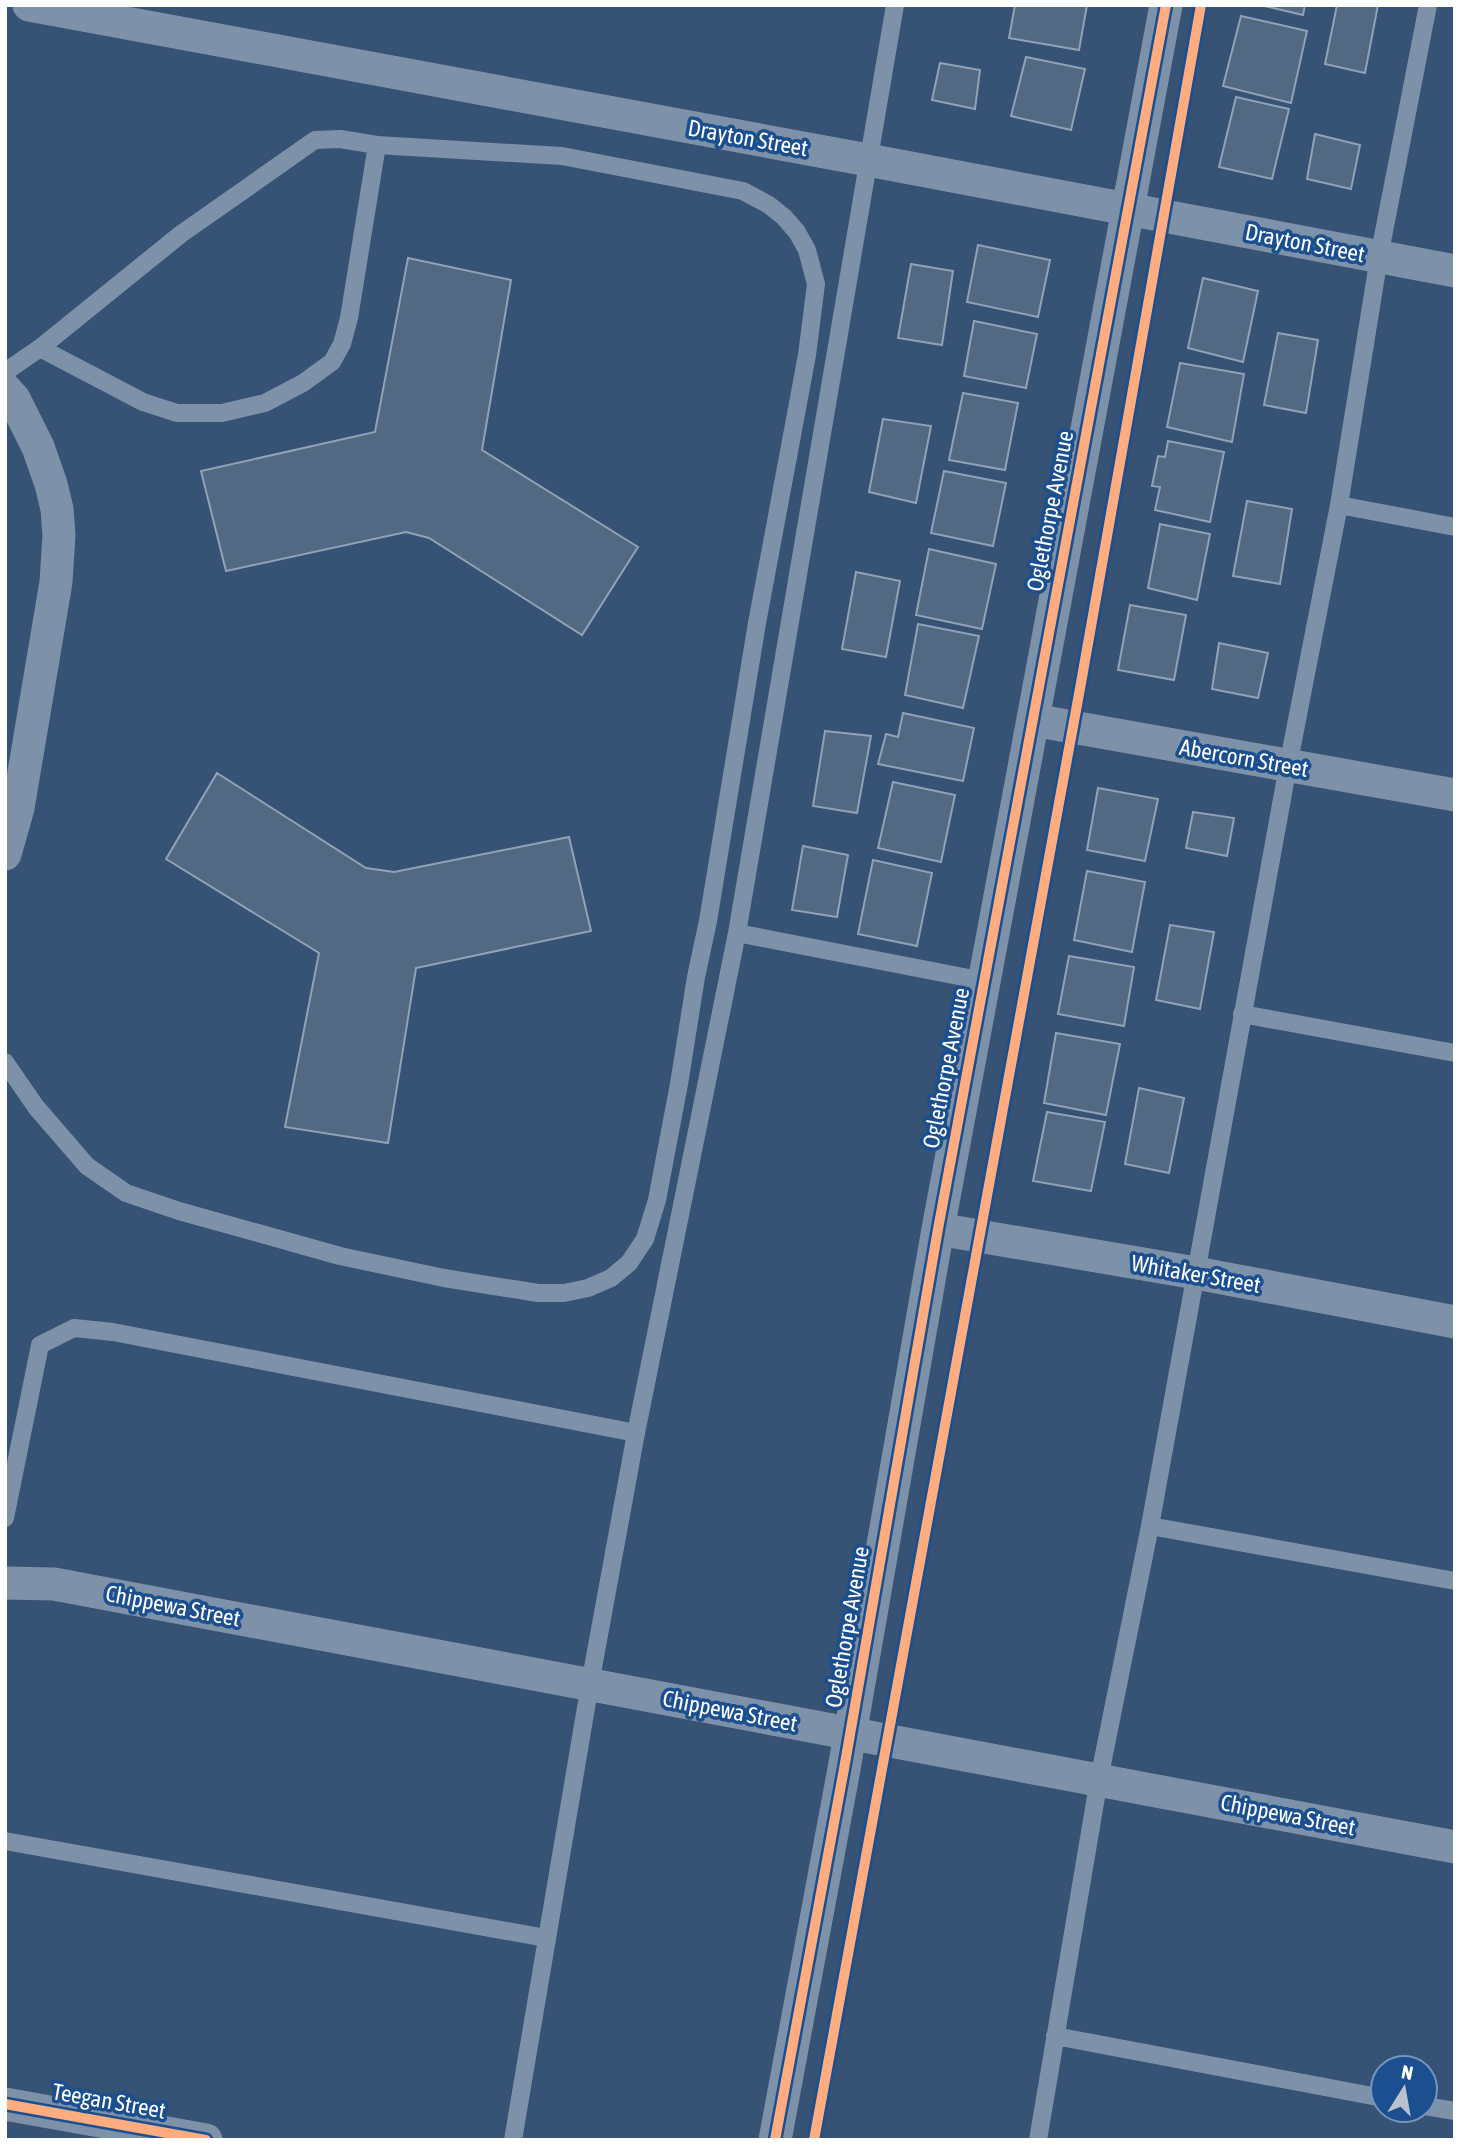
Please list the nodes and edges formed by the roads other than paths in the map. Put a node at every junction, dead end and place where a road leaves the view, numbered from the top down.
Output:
1 (895, 5) edge
2 (1166, 5) edge
3 (1428, 5) edge
4 (35, 7) edge
5 (377, 145) junction
6 (868, 160) junction
7 (1128, 211) junction
8 (1380, 257) junction
9 (1455, 271) edge
10 (40, 348) junction
11 (5, 372) edge
12 (5, 389) edge
13 (1339, 505) junction
14 (1455, 527) edge
15 (1033, 720) junction
16 (1288, 766) junction
17 (1455, 795) edge
18 (5, 854) edge
19 (737, 933) junction
20 (984, 981) junction
21 (1242, 1014) junction
22 (1455, 1053) edge
23 (5, 1062) edge
24 (937, 1229) junction
25 (1196, 1273) junction
26 (1455, 1322) edge
27 (636, 1433) junction
28 (5, 1518) edge
29 (1150, 1525) junction
30 (1455, 1581) edge
31 (5, 1583) edge
32 (590, 1684) junction
33 (850, 1734) junction
34 (1099, 1779) junction
35 (5, 1841) edge
36 (1455, 1847) edge
37 (546, 1938) junction
38 (1055, 2036) junction
39 (1369, 2095) edge
40 (5, 2104) edge
41 (206, 2140) edge
42 (513, 2140) edge
43 (775, 2140) edge
44 (1038, 2140) edge

1 - 6 lane
2 - 7 street, Oglethorpe Avenue
3 - 8 lane
4 - 6 street, Drayton Street
5 - 10 lane
5 - 10 lane
5 - 23 lane
6 - 7 street, Drayton Street
6 - 19 lane
7 - 8 street, Drayton Street
7 - 15 street, Oglethorpe Avenue
8 - 9 street, Drayton Street
8 - 13 lane
10 - 11 lane
12 - 18 street
13 - 14 lane
13 - 16 lane
15 - 16 street, Abercorn Street
15 - 20 street, Oglethorpe Avenue
16 - 17 street, Abercorn Street
16 - 21 lane
19 - 20 lane
19 - 27 lane
20 - 24 street, Oglethorpe Avenue
21 - 22 lane
21 - 25 lane
24 - 25 street, Whitaker Street
24 - 33 street, Oglethorpe Avenue
25 - 26 street, Whitaker Street
25 - 29 lane
27 - 28 lane
27 - 32 lane
29 - 30 lane
29 - 34 lane
31 - 32 street, Chippewa Street
32 - 33 street, Chippewa Street
32 - 37 lane
33 - 34 street, Chippewa Street
33 - 43 street, Oglethorpe Avenue
34 - 36 street, Chippewa Street
34 - 38 lane
35 - 37 lane
37 - 42 lane
38 - 39 lane
38 - 44 lane
40 - 41 street, Teegan Street

